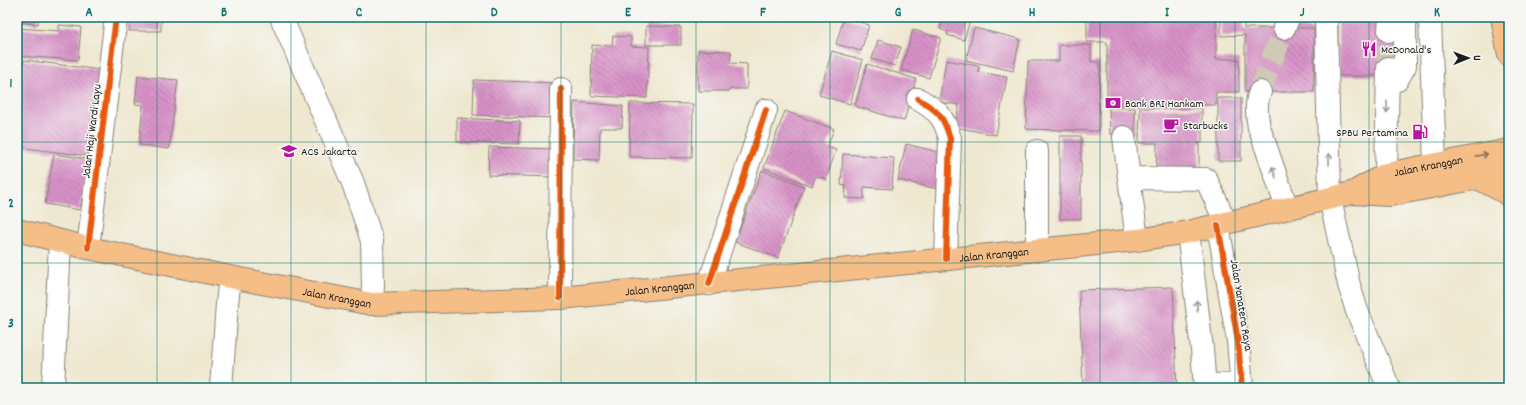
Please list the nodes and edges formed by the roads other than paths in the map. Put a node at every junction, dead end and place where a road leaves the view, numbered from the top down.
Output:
1 (116, 17) edge
2 (281, 17) edge
3 (1326, 17) edge
4 (1430, 17) edge
5 (1502, 17) edge
6 (1395, 22) edge
7 (1509, 55) edge
8 (561, 89) dead end
9 (1260, 92) tunnel mouth
10 (918, 99) dead end
11 (766, 110) dead end
12 (1124, 137) dead end
13 (1509, 150) edge
14 (1037, 151) dead end
15 (1509, 172) edge
16 (1436, 175) junction
17 (1129, 178) junction
18 (1478, 178) junction
19 (1388, 184) junction
20 (1509, 196) edge
21 (1330, 198) junction
22 (1287, 208) junction
23 (1222, 224) junction
24 (17, 230) edge
25 (1188, 232) junction
26 (1137, 240) junction
27 (60, 242) junction
28 (88, 248) junction
29 (1037, 250) junction
30 (946, 259) junction
31 (230, 278) junction
32 (709, 284) junction
33 (560, 298) junction
34 (372, 304) junction
35 (1205, 386) edge
36 (1242, 386) edge
37 (53, 388) edge
38 (221, 388) edge
39 (1389, 388) edge

1 - 28 street, Jalan Haji Wardi Layu
2 - 34 street
21 -> 3 street
4 - 16 street
5 - 7 main road
6 -> 19 street
8 - 33 street
22 -> 9 street
10 - 30 street
11 - 32 street
12 - 17 street
16 -> 13 main road, Jalan Kranggan
14 - 29 street
15 - 18 main road, Jalan Kranggan
16 - 18 main road, Jalan Kranggan
16 - 19 main road, Jalan Kranggan
17 - 23 street, Jalan Yanatera Raya
17 - 26 street
18 - 20 main road
19 - 21 main road, Jalan Kranggan
21 - 22 main road, Jalan Kranggan
21 - 39 street
22 - 23 main road, Jalan Kranggan
23 - 25 main road, Jalan Kranggan
23 - 36 street, Jalan Yanatera Raya
24 - 27 main road, Jalan Kranggan
25 - 26 main road, Jalan Kranggan
35 -> 25 street
26 - 29 main road, Jalan Kranggan
27 - 28 main road, Jalan Kranggan
27 - 37 street
28 - 31 main road, Jalan Kranggan
29 - 30 main road, Jalan Kranggan
30 - 32 main road, Jalan Kranggan
31 - 34 main road, Jalan Kranggan
31 - 38 street
32 - 33 main road, Jalan Kranggan
33 - 34 main road, Jalan Kranggan
35 - 36 street

